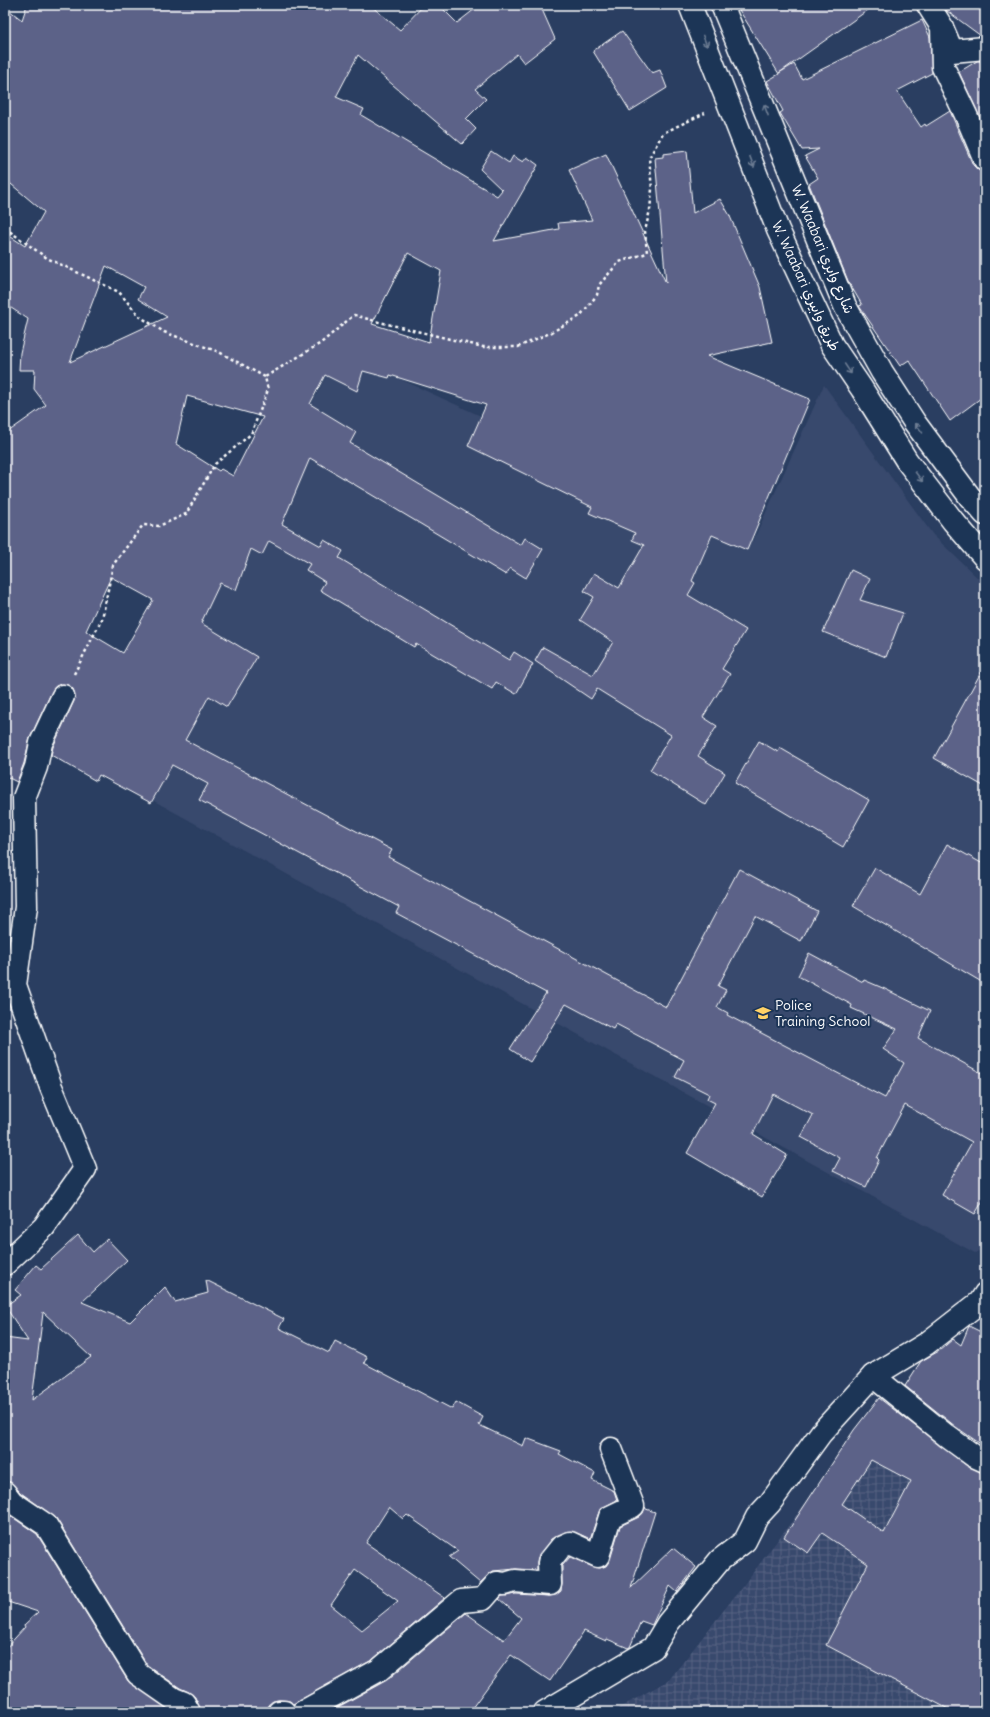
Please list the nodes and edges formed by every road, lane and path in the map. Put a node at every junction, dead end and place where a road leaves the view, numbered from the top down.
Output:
1 (690, 5) edge
2 (722, 5) edge
3 (928, 5) edge
4 (942, 27) junction
5 (985, 48) edge
6 (728, 101) junction
7 (985, 160) edge
8 (5, 228) edge
9 (265, 377) junction
10 (985, 514) edge
11 (985, 558) edge
12 (62, 696) joint
13 (5, 1264) edge
14 (985, 1294) edge
15 (873, 1376) junction
16 (611, 1449) dead end
17 (985, 1461) edge
18 (5, 1493) edge
19 (189, 1712) edge
20 (279, 1712) edge
21 (284, 1712) edge
22 (303, 1712) edge
23 (545, 1712) edge

1 -> 6 street, W. Waabari طريق وابيري
10 -> 2 street, W. Waabari شارع وابري
3 - 4 street
4 - 5 street
4 - 7 street
6 - 9 path
6 -> 11 street, W. Waabari طريق وابيري
8 - 9 path
9 - 12 path
12 - 13 street
14 - 15 street
15 - 17 street
15 - 23 street
16 - 22 street
18 - 19 street
20 - 21 street

